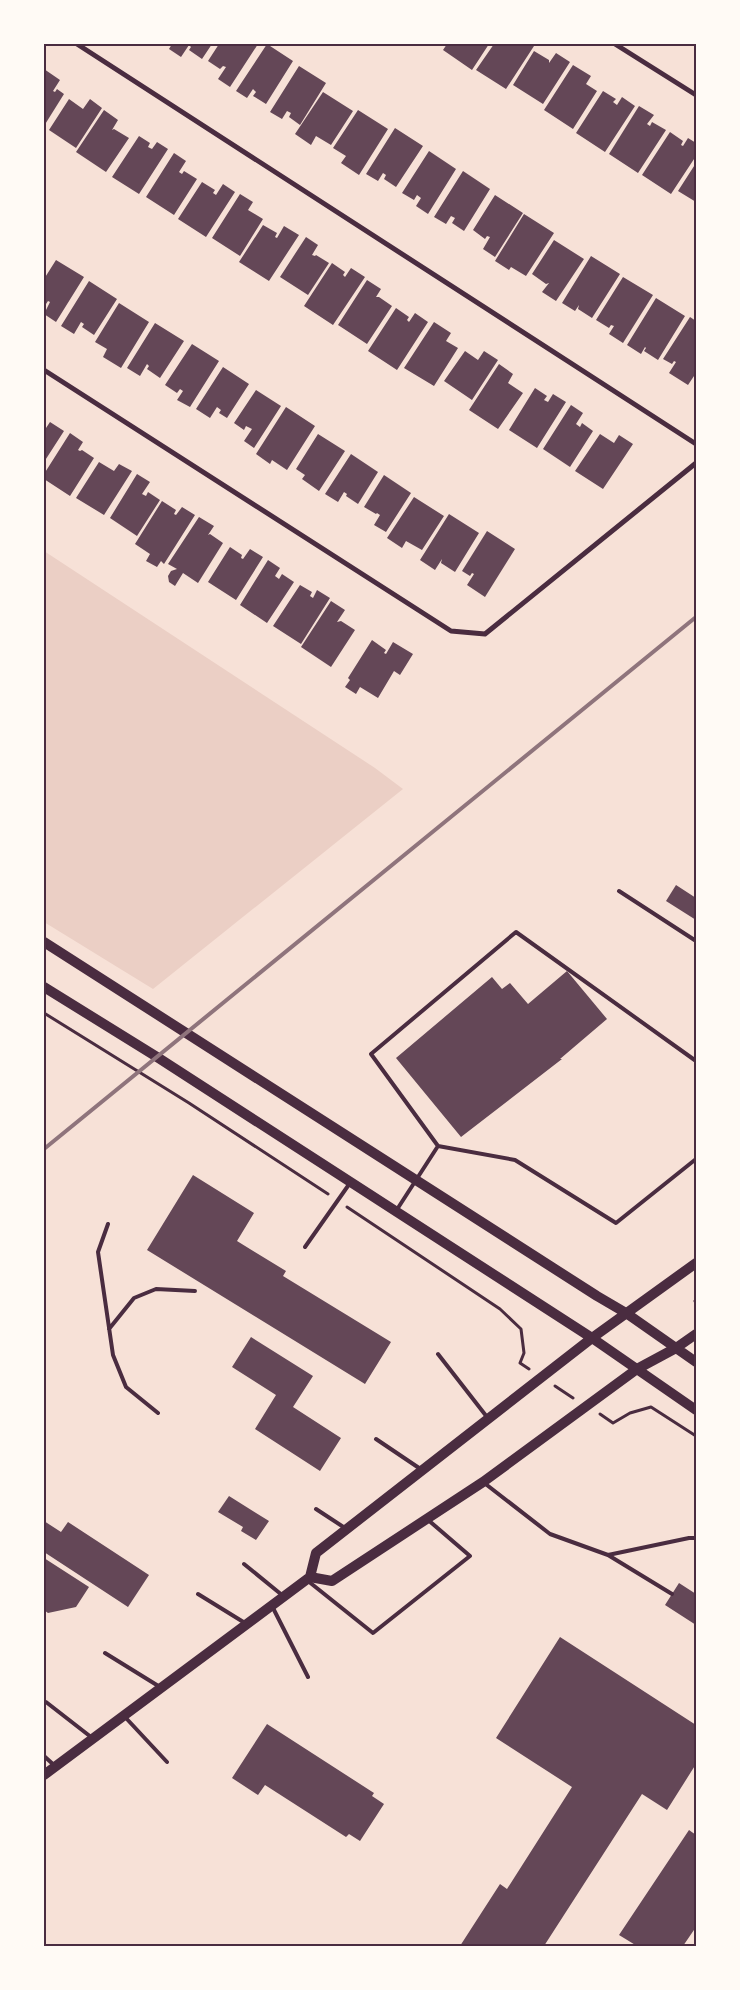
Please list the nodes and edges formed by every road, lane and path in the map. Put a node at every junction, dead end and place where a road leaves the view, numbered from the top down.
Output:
1 (77, 44) edge
2 (615, 44) edge
3 (696, 95) edge
4 (44, 370) edge
5 (696, 444) edge
6 (696, 463) edge
7 (619, 891) dead end
8 (696, 941) edge
9 (44, 942) edge
10 (44, 986) edge
11 (44, 1013) edge
12 (696, 1061) edge
13 (438, 1146) junction
14 (696, 1160) edge
15 (416, 1180) junction
16 (351, 1182) junction
17 (312, 1184) dead end
18 (395, 1211) junction
19 (358, 1215) dead end
20 (108, 1224) dead end
21 (306, 1247) dead end
22 (696, 1263) edge
23 (195, 1291) dead end
24 (626, 1313) junction
25 (108, 1330) junction
26 (696, 1334) edge
27 (592, 1338) junction
28 (676, 1348) junction
29 (438, 1354) dead end
30 (696, 1362) edge
31 (520, 1363) dead end
32 (637, 1369) junction
33 (560, 1389) dead end
34 (569, 1395) dead end
35 (696, 1410) edge
36 (158, 1414) dead end
37 (489, 1419) junction
38 (613, 1423) dead end
39 (696, 1436) edge
40 (376, 1440) dead end
41 (422, 1471) junction
42 (483, 1482) junction
43 (316, 1509) dead end
44 (427, 1519) junction
45 (347, 1529) junction
46 (696, 1538) edge
47 (608, 1555) junction
48 (244, 1564) dead end
49 (308, 1578) junction
50 (198, 1594) dead end
51 (672, 1594) dead end
52 (283, 1597) junction
53 (272, 1606) junction
54 (246, 1624) junction
55 (104, 1653) dead end
56 (308, 1677) dead end
57 (161, 1688) junction
58 (46, 1702) dead end
59 (123, 1716) junction
60 (93, 1738) junction
61 (44, 1756) edge
62 (167, 1762) dead end
63 (55, 1766) junction
64 (44, 1775) edge

1 - 5 street
2 - 3 street
4 - 6 street
7 - 8 lane
9 - 15 main road
10 - 16 main road
11 - 17 path
12 - 13 lane
13 - 14 lane
13 - 15 lane
15 - 18 lane
15 - 24 main road
16 - 18 main road
16 - 21 lane
18 - 27 main road
19 - 31 path
20 - 25 lane
22 - 24 main road
23 - 25 lane
24 - 27 main road
24 - 28 main road
25 - 36 lane
26 - 28 main road
27 - 32 main road
27 - 37 main road
28 - 30 main road
28 - 32 main road
29 - 37 lane
32 - 35 main road
32 - 42 main road
33 - 34 path
37 - 41 main road
38 - 39 path
40 - 41 lane
41 - 45 main road
42 - 44 main road
42 - 47 lane
43 - 45 lane
44 - 49 main road
44 - 49 lane
45 - 49 main road
46 - 47 lane
47 - 51 lane
48 - 52 lane
49 - 52 main road
50 - 54 lane
52 - 53 main road
53 - 54 main road
53 - 56 lane
54 - 57 main road
55 - 57 lane
57 - 59 main road
58 - 60 lane
59 - 60 main road
59 - 62 lane
60 - 63 main road
61 - 63 lane
63 - 64 main road

